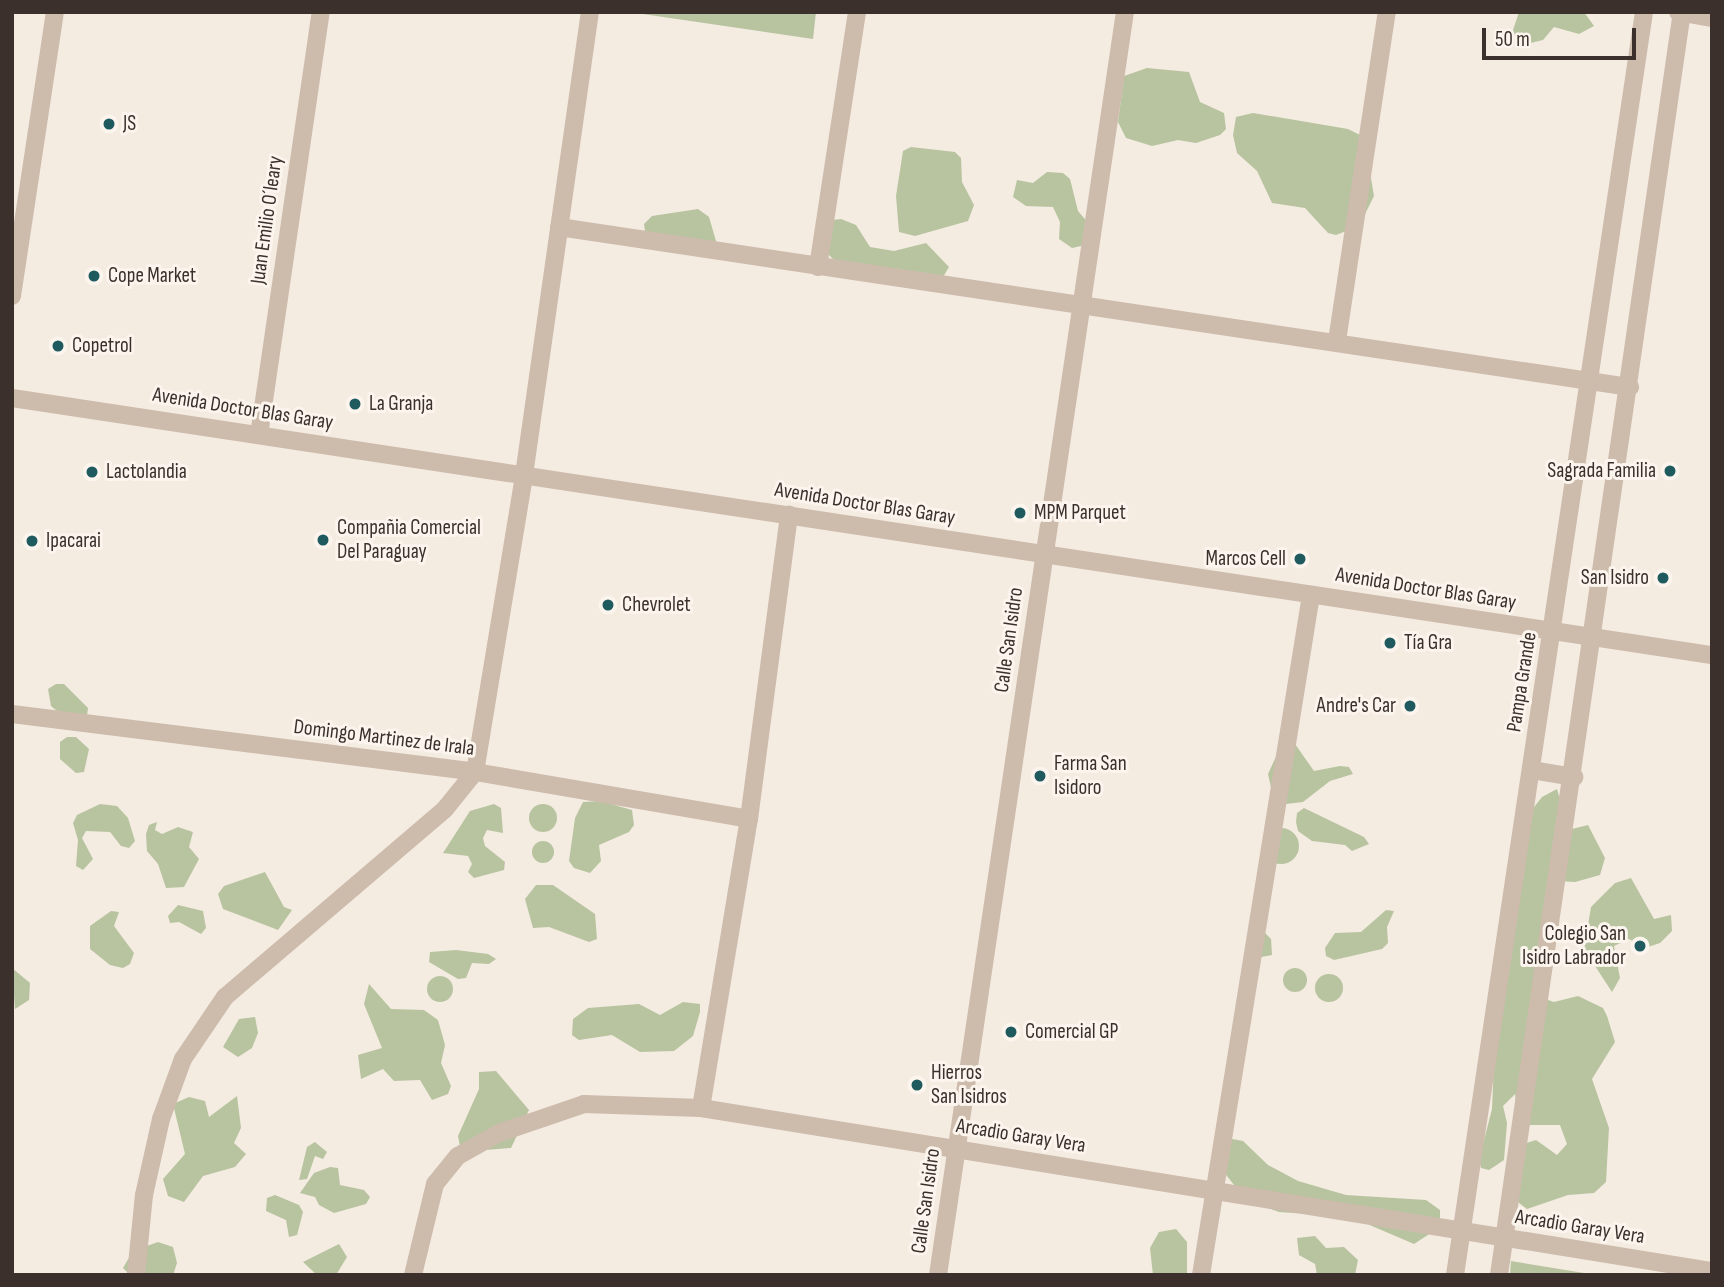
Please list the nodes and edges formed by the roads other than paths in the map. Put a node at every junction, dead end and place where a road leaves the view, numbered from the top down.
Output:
1 (55, 12) edge
2 (321, 12) edge
3 (590, 12) edge
4 (858, 12) edge
5 (1125, 12) edge
6 (1387, 12) edge
7 (1644, 12) edge
8 (1681, 12) edge
9 (1712, 18) edge
10 (559, 228) junction
11 (818, 267) junction
12 (12, 296) edge
13 (1081, 304) junction
14 (1337, 341) junction
15 (1589, 380) junction
16 (1630, 387) junction
17 (12, 398) edge
18 (258, 435) junction
19 (524, 475) junction
20 (789, 515) junction
21 (1045, 554) junction
22 (1311, 594) junction
23 (1553, 631) junction
24 (1595, 637) junction
25 (1712, 655) edge
26 (12, 714) edge
27 (1532, 770) junction
28 (475, 772) junction
29 (1574, 777) junction
30 (749, 819) junction
31 (702, 1108) junction
32 (956, 1149) junction
33 (1215, 1191) junction
34 (1461, 1231) junction
35 (1505, 1238) junction
36 (1712, 1271) edge
37 (136, 1275) edge
38 (413, 1275) edge
39 (938, 1275) edge
40 (1201, 1275) edge
41 (1455, 1275) edge
42 (1499, 1275) edge

1 - 12 street
2 - 18 street, Juan Emilio O´leary
3 - 10 street
4 - 11 street
5 - 13 street, Calle San Isidro
6 - 14 street
7 - 15 street, Pampa Grande
8 - 9 street
8 - 16 street
10 - 11 street
10 - 19 street
11 - 13 street
13 - 14 street
13 - 21 street, Calle San Isidro
14 - 15 street
15 - 16 street
15 - 23 street, Pampa Grande
16 - 24 street
17 - 18 street, Avenida Doctor Blas Garay
18 - 19 street, Avenida Doctor Blas Garay
19 - 20 street, Avenida Doctor Blas Garay
19 - 28 street
20 - 21 street, Avenida Doctor Blas Garay
20 - 30 street
21 - 22 street, Avenida Doctor Blas Garay
21 - 32 street, Calle San Isidro
22 - 23 street, Avenida Doctor Blas Garay
22 - 33 street
23 - 24 street, Avenida Doctor Blas Garay
23 - 27 street, Pampa Grande
24 - 25 street, Avenida Doctor Blas Garay
24 - 29 street
26 - 28 street, Domingo Martinez de Irala
27 - 29 street
27 - 34 street, Pampa Grande
28 - 30 street, Domingo Martinez de Irala
28 - 37 street
29 - 35 street
30 - 31 street
31 - 32 street, Arcadio Garay Vera
31 - 38 street, Arcadio Garay Vera
32 - 33 street, Arcadio Garay Vera
32 - 39 street, Calle San Isidro
33 - 34 street, Arcadio Garay Vera
33 - 40 street
34 - 35 street, Arcadio Garay Vera
34 - 41 street, Pampa Grande
35 - 36 street, Arcadio Garay Vera
35 - 42 street

